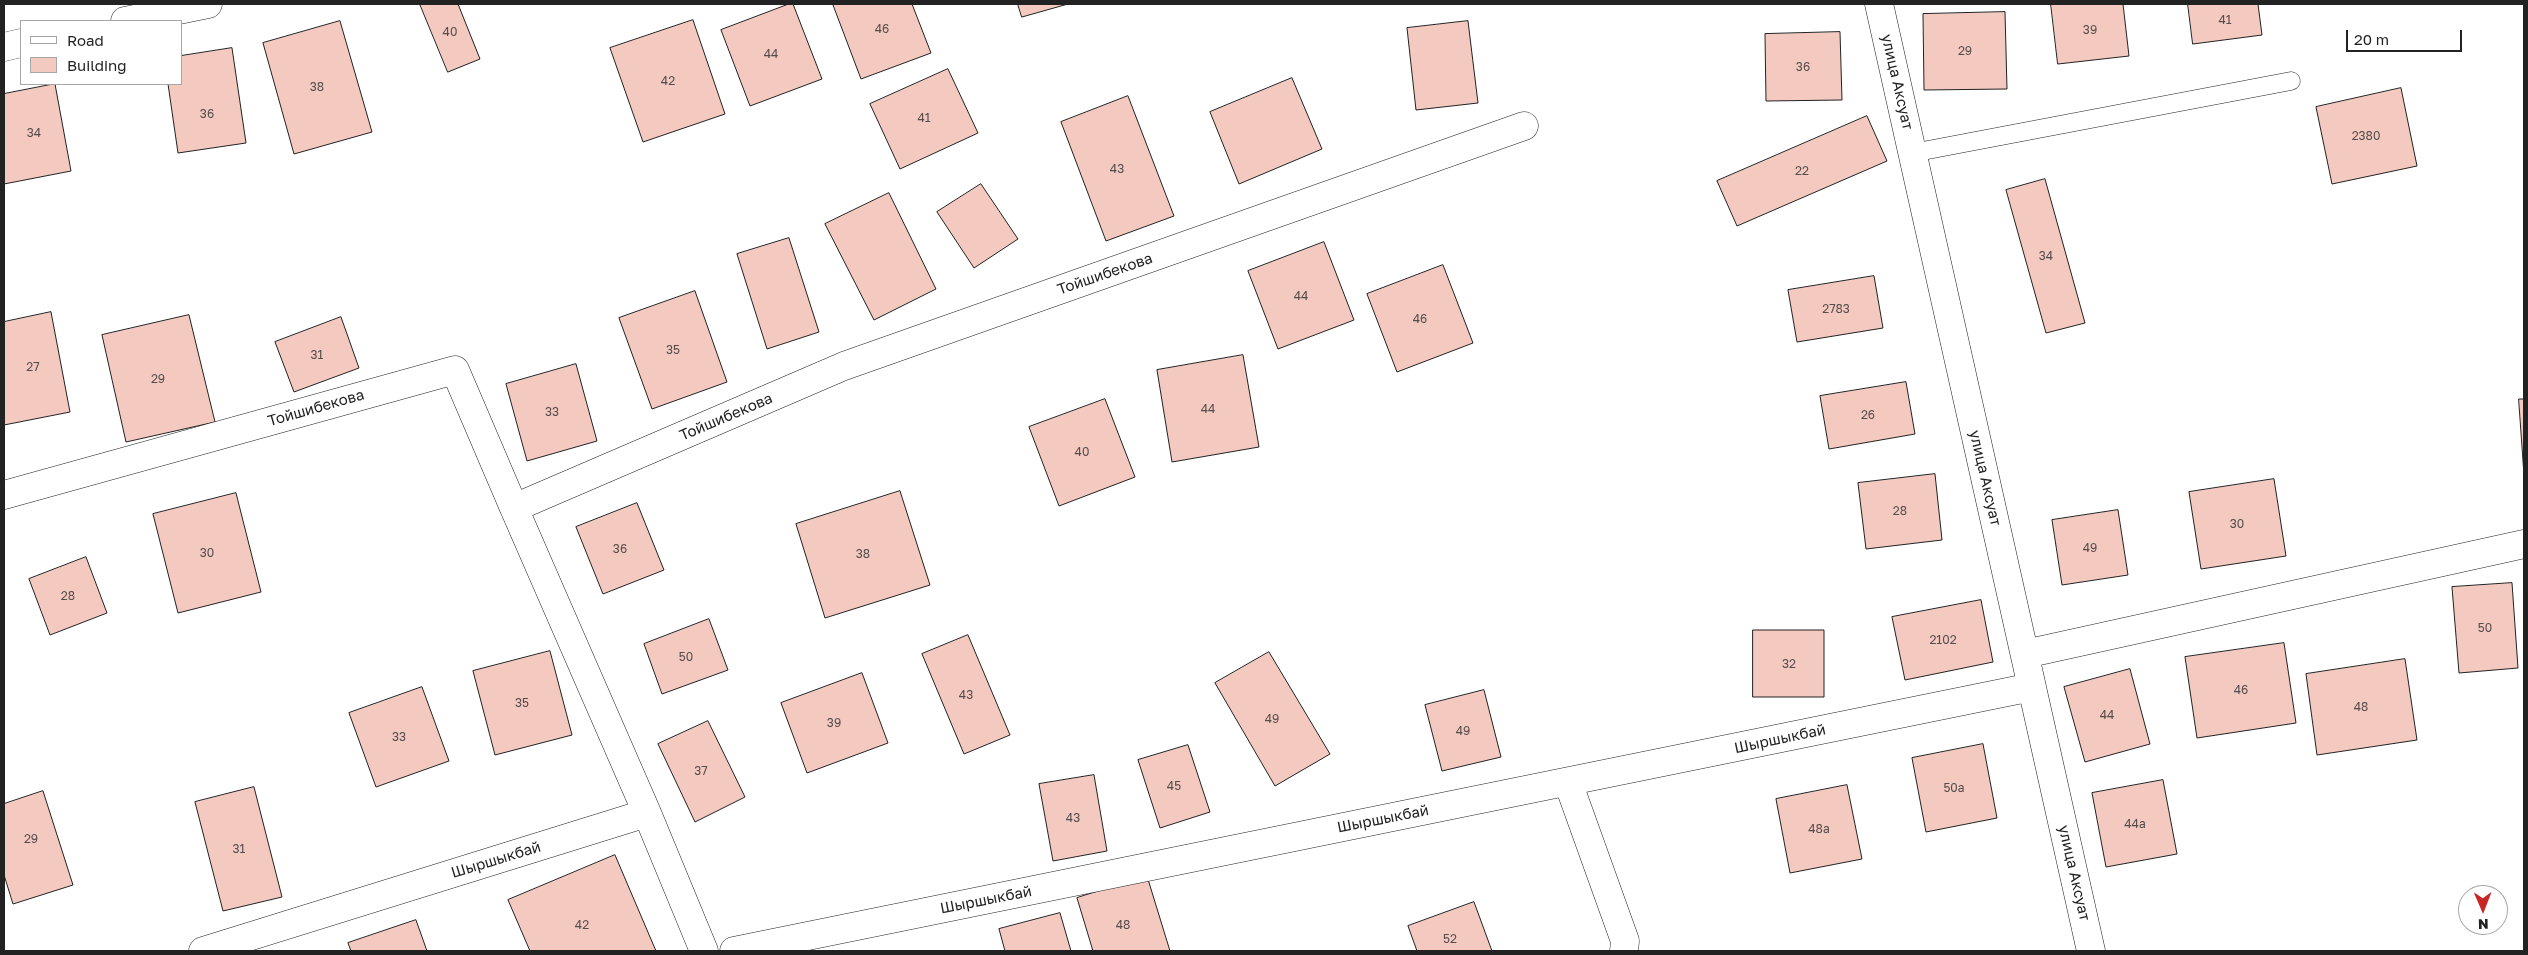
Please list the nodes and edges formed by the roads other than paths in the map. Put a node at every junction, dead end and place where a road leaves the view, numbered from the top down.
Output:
1 (208, 4) edge
2 (1879, 4) edge
3 (130, 20) edge
4 (20, 43) edge
5 (4, 47) edge
6 (2291, 81) dead end
7 (1524, 126) dead end
8 (1912, 153) junction
9 (4, 495) edge
10 (514, 508) junction
11 (2524, 544) edge
12 (2024, 654) junction
13 (2032, 687) junction
14 (1568, 782) junction
15 (647, 813) junction
16 (203, 951) edge
17 (704, 951) edge
18 (734, 951) edge
19 (1624, 951) edge
20 (2091, 951) edge

1 - 3 street
2 - 8 street, улица Аксуат
4 - 5 street
6 - 8 lane
7 - 10 street, Тойшибекова
8 - 12 street, улица Аксуат
9 - 10 street, Тойшибекова
10 - 15 street
11 - 12 street
12 - 13 street, улица Аксуат
13 - 14 street, Шыршыкбай
13 - 20 street, улица Аксуат
14 - 18 street, Шыршыкбай
14 - 19 street
15 - 16 street, Шыршыкбай
15 - 17 street

